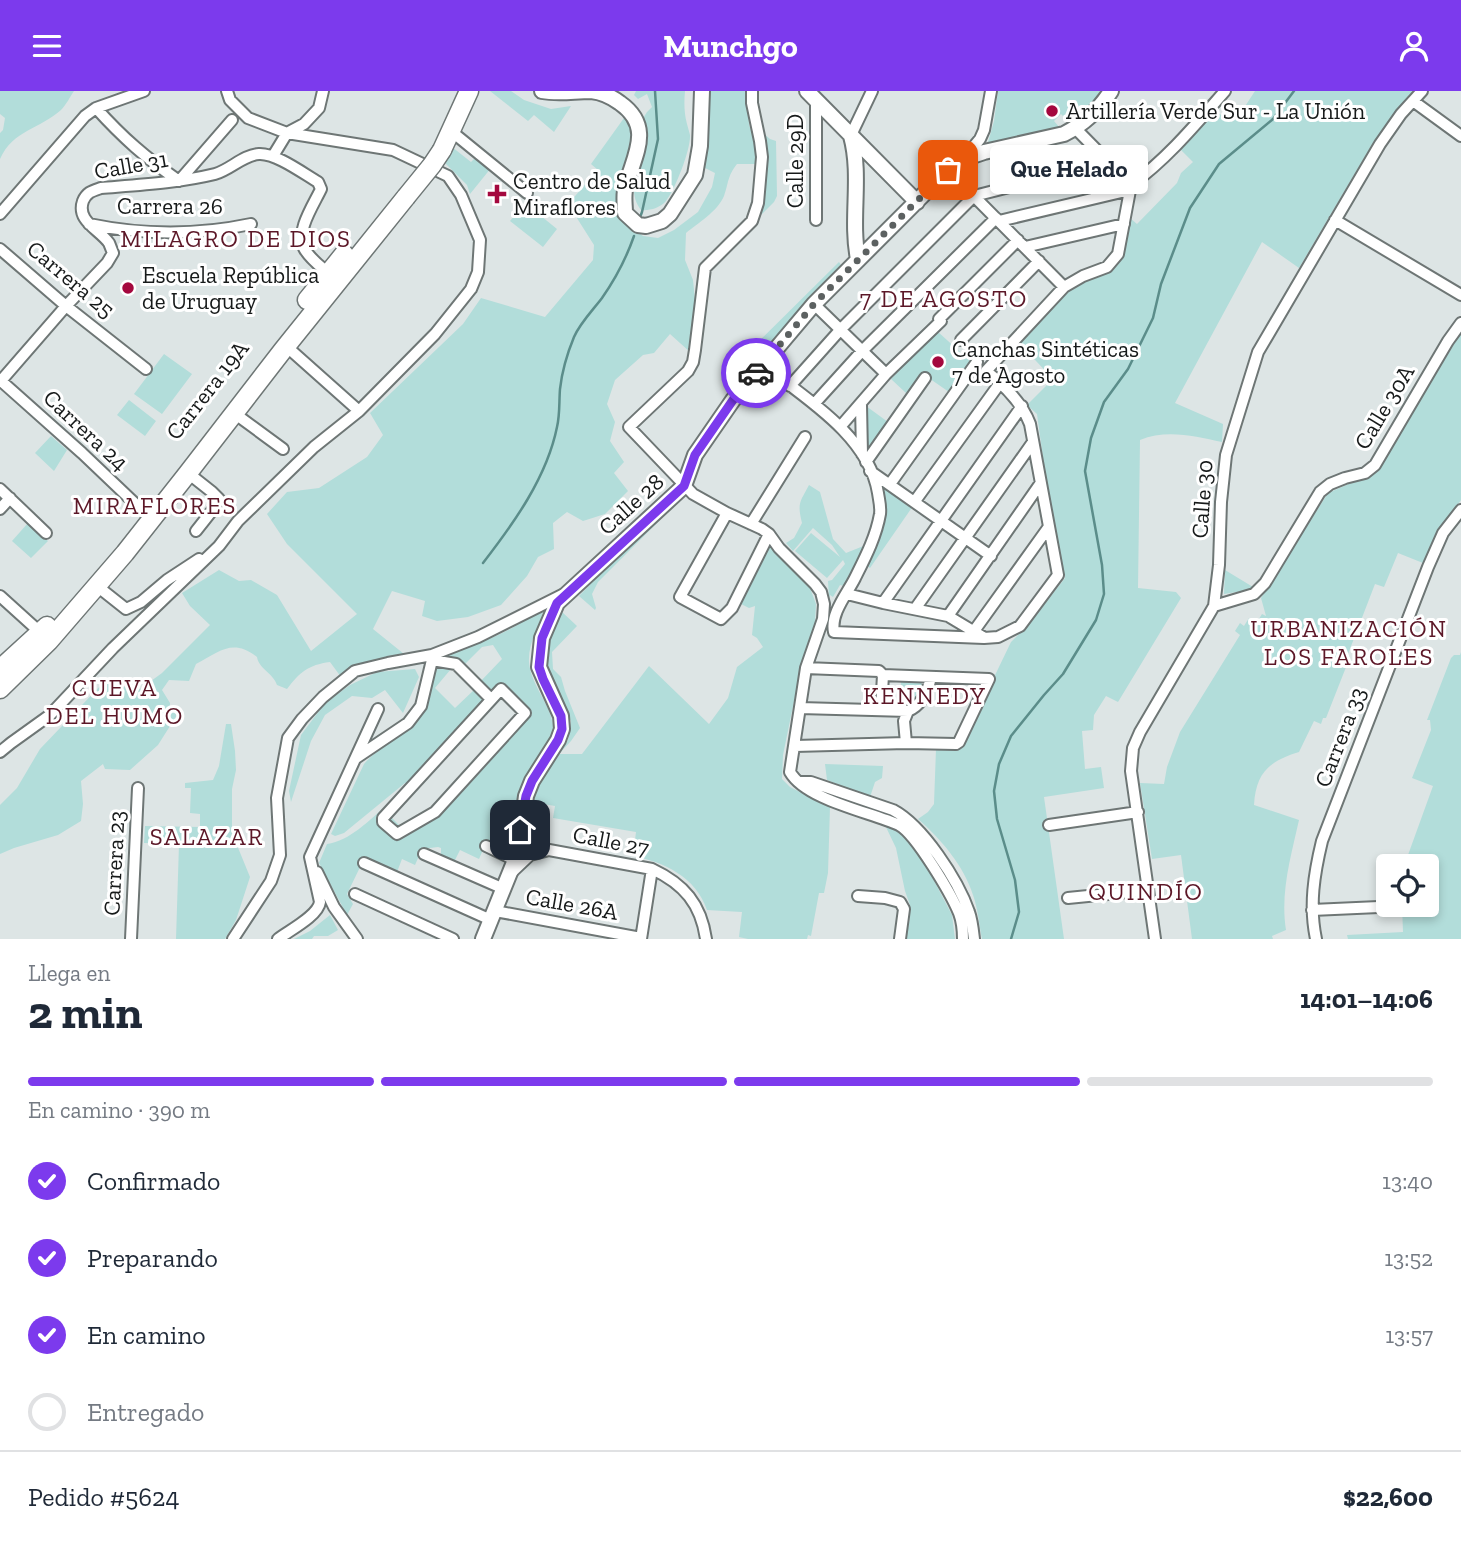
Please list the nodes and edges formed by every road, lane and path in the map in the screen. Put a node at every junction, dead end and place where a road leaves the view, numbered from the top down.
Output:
1 (144, 91) edge
2 (226, 91) edge
3 (323, 91) edge
4 (456, 91) edge
5 (469, 91) edge
6 (542, 91) edge
7 (702, 91) edge
8 (752, 91) edge
9 (872, 91) edge
10 (991, 91) edge
11 (1111, 91) edge
12 (1225, 91) edge
13 (1422, 91) edge
14 (812, 96) edge
15 (1413, 101) junction
16 (96, 109) junction
17 (232, 120) dead end
18 (1075, 128) junction
19 (451, 131) junction
20 (287, 133) junction
21 (851, 135) junction
22 (1461, 136) edge
23 (982, 146) junction
24 (436, 147) junction
25 (273, 156) junction
26 (1108, 162) junction
27 (948, 170) junction
28 (179, 181) junction
29 (1130, 188) junction
30 (402, 193) junction
31 (527, 193) dead end
32 (974, 196) junction
33 (917, 202) junction
34 (0, 214) edge
35 (816, 220) dead end
36 (998, 220) junction
37 (1335, 220) junction
38 (89, 224) junction
39 (251, 224) dead end
40 (1124, 224) junction
41 (1021, 243) junction
42 (0, 249) edge
43 (858, 259) junction
44 (1039, 261) junction
45 (328, 273) junction
46 (1064, 287) junction
47 (1461, 295) edge
48 (814, 304) junction
49 (66, 306) junction
50 (1461, 323) edge
51 (841, 329) junction
52 (961, 340) dead end
53 (286, 346) junction
54 (862, 351) junction
55 (977, 362) dead end
56 (763, 365) junction
57 (146, 369) dead end
58 (886, 375) junction
59 (925, 378) dead end
60 (0, 381) edge
61 (1000, 383) junction
62 (790, 386) junction
63 (814, 404) junction
64 (861, 405) junction
65 (1022, 407) junction
66 (359, 411) junction
67 (234, 413) junction
68 (840, 427) junction
69 (805, 437) dead end
70 (1033, 442) junction
71 (284, 449) dead end
72 (866, 462) junction
73 (188, 473) junction
74 (890, 484) junction
75 (1040, 484) junction
76 (684, 486) junction
77 (0, 489) edge
78 (10, 498) junction
79 (915, 501) junction
80 (0, 509) edge
81 (1461, 509) edge
82 (144, 512) junction
83 (727, 513) junction
84 (940, 520) junction
85 (751, 524) junction
86 (1048, 528) junction
87 (196, 531) dead end
88 (46, 533) dead end
89 (769, 534) junction
90 (966, 538) junction
91 (219, 546) junction
92 (991, 555) junction
93 (97, 586) junction
94 (568, 592) junction
95 (847, 594) junction
96 (0, 596) edge
97 (883, 603) junction
98 (1214, 606) junction
99 (838, 609) junction
100 (915, 609) junction
101 (948, 616) junction
102 (823, 619) junction
103 (979, 634) junction
104 (45, 637) junction
105 (432, 657) junction
106 (806, 668) junction
107 (0, 669) edge
108 (883, 675) junction
109 (931, 677) junction
110 (0, 689) edge
111 (491, 699) junction
112 (800, 708) junction
113 (378, 709) dead end
114 (881, 711) junction
115 (908, 711) junction
116 (906, 744) junction
117 (795, 746) junction
118 (0, 752) edge
119 (356, 758) junction
120 (799, 782) junction
121 (138, 788) dead end
122 (1138, 812) junction
123 (1049, 825) dead end
124 (486, 846) dead end
125 (424, 854) dead end
126 (310, 857) junction
127 (364, 863) dead end
128 (513, 866) junction
129 (653, 869) junction
130 (504, 890) junction
131 (1147, 890) junction
132 (355, 894) dead end
133 (858, 896) dead end
134 (1068, 898) dead end
135 (1376, 907) edge
136 (1312, 910) junction
137 (493, 915) junction
138 (575, 926) junction
139 (352, 936) edge
140 (641, 938) edge
141 (131, 939) edge
142 (233, 939) edge
143 (278, 939) edge
144 (453, 939) edge
145 (483, 939) edge
146 (573, 939) edge
147 (706, 939) edge
148 (900, 939) edge
149 (963, 939) edge
150 (974, 939) edge
151 (1155, 939) edge
152 (1315, 939) edge

1 - 16 street
2 - 20 street
3 - 20 street
4 - 24 main road, Carrera 19A
5 - 19 main road, Carrera 19A
6 - 7 street
8 - 76 street
9 - 21 street
10 - 23 street
11 - 18 street, Calle 28
12 - 29 street
13 - 15 street, Calle 30
14 - 21 street
14 - 35 street, Calle 29D
15 - 22 street
15 - 37 street, Calle 30
16 - 28 street
16 - 34 street
17 - 28 street, Calle 31
18 - 23 street, Calle 28
18 - 26 street
19 - 24 main road, Carrera 19A
19 - 31 street
20 - 25 street
20 - 66 street
21 - 33 street
21 - 43 street
23 - 27 street, Calle 28
24 - 30 main road, Carrera 19A
25 - 28 street
25 - 45 street
26 - 29 street
26 - 32 street
27 - 32 street
27 - 33 street, Calle 28
28 - 38 street, Calle 31
29 - 36 street
29 - 40 street
30 - 45 main road, Carrera 19A
30 - 53 main road, Carrera 19A
32 - 36 street
32 - 51 street
33 - 43 street, Calle 28
36 - 41 street
36 - 54 street
37 - 47 street
37 - 98 street, Calle 30
38 - 39 street, Carrera 26
38 - 49 street
40 - 41 street
40 - 46 street
41 - 44 street
41 - 58 street
42 - 49 street, Carrera 25
43 - 48 street, Calle 28
44 - 46 street
44 - 52 street
45 - 82 main road, Carrera 19A
46 - 61 street
48 - 51 street
48 - 56 street, Calle 28
49 - 57 street, Carrera 25
49 - 60 street
50 - 98 street, Calle 30A
51 - 54 street
51 - 62 street
53 - 66 street
53 - 67 main road, Carrera 19A
54 - 58 street
54 - 63 street
55 - 74 street
56 - 62 street
56 - 76 street, Calle 28
58 - 64 street
59 - 72 street
60 - 82 street, Carrera 24
61 - 65 street
61 - 79 street
62 - 63 street
63 - 68 street
64 - 68 street
64 - 72 street
65 - 70 street
65 - 84 street
66 - 91 street
67 - 71 street
67 - 73 main road, Carrera 19A
68 - 72 street
69 - 85 street
70 - 75 street
70 - 90 street
72 - 74 street
72 - 95 street
73 - 87 street
73 - 93 main road, Carrera 19A
74 - 79 street
75 - 86 street
75 - 92 street
76 - 83 street
76 - 94 street, Calle 28
77 - 78 street
78 - 80 street
78 - 88 street
79 - 84 street
81 - 136 street, Carrera 33
82 - 104 main road, Carrera 19A
83 - 85 street
83 - 89 street
84 - 90 street
84 - 97 street
85 - 89 street
86 - 103 street
86 - 103 street
89 - 102 street
90 - 92 street
90 - 100 street
91 - 93 street
91 - 118 street
92 - 101 street
93 - 104 main road, Carrera 19A
94 - 105 street, Calle 28
94 - 128 street
95 - 97 street
95 - 99 street
96 - 104 street
97 - 100 street
98 - 122 street, Calle 30
99 - 102 street
99 - 103 street
100 - 101 street
101 - 103 street
102 - 106 street
104 - 107 main road, Carrera 19A
104 - 110 main road, Carrera 19A
105 - 111 street
105 - 119 street
105 - 142 street, Calle 28
106 - 108 street
106 - 112 street
108 - 109 street
108 - 114 street
109 - 115 street
109 - 116 street
111 - 111 street
112 - 114 street
112 - 117 street
113 - 119 street
114 - 115 street
115 - 116 street
116 - 117 street
117 - 120 street
119 - 126 street
120 - 149 street
120 - 150 street
121 - 141 street, Carrera 23
122 - 123 street
122 - 131 street, Calle 30
124 - 128 street
125 - 130 street
126 - 139 street
126 - 143 street
127 - 137 street, Calle 26A
128 - 129 street, Calle 27
128 - 130 street
129 - 140 street
129 - 147 street, Calle 27
130 - 137 street
131 - 134 street
131 - 151 street, Calle 30
132 - 144 street
133 - 148 street
135 - 136 street
136 - 152 street, Carrera 33
137 - 138 street, Calle 26A
137 - 145 street
138 - 140 street, Calle 26A
138 - 146 street

